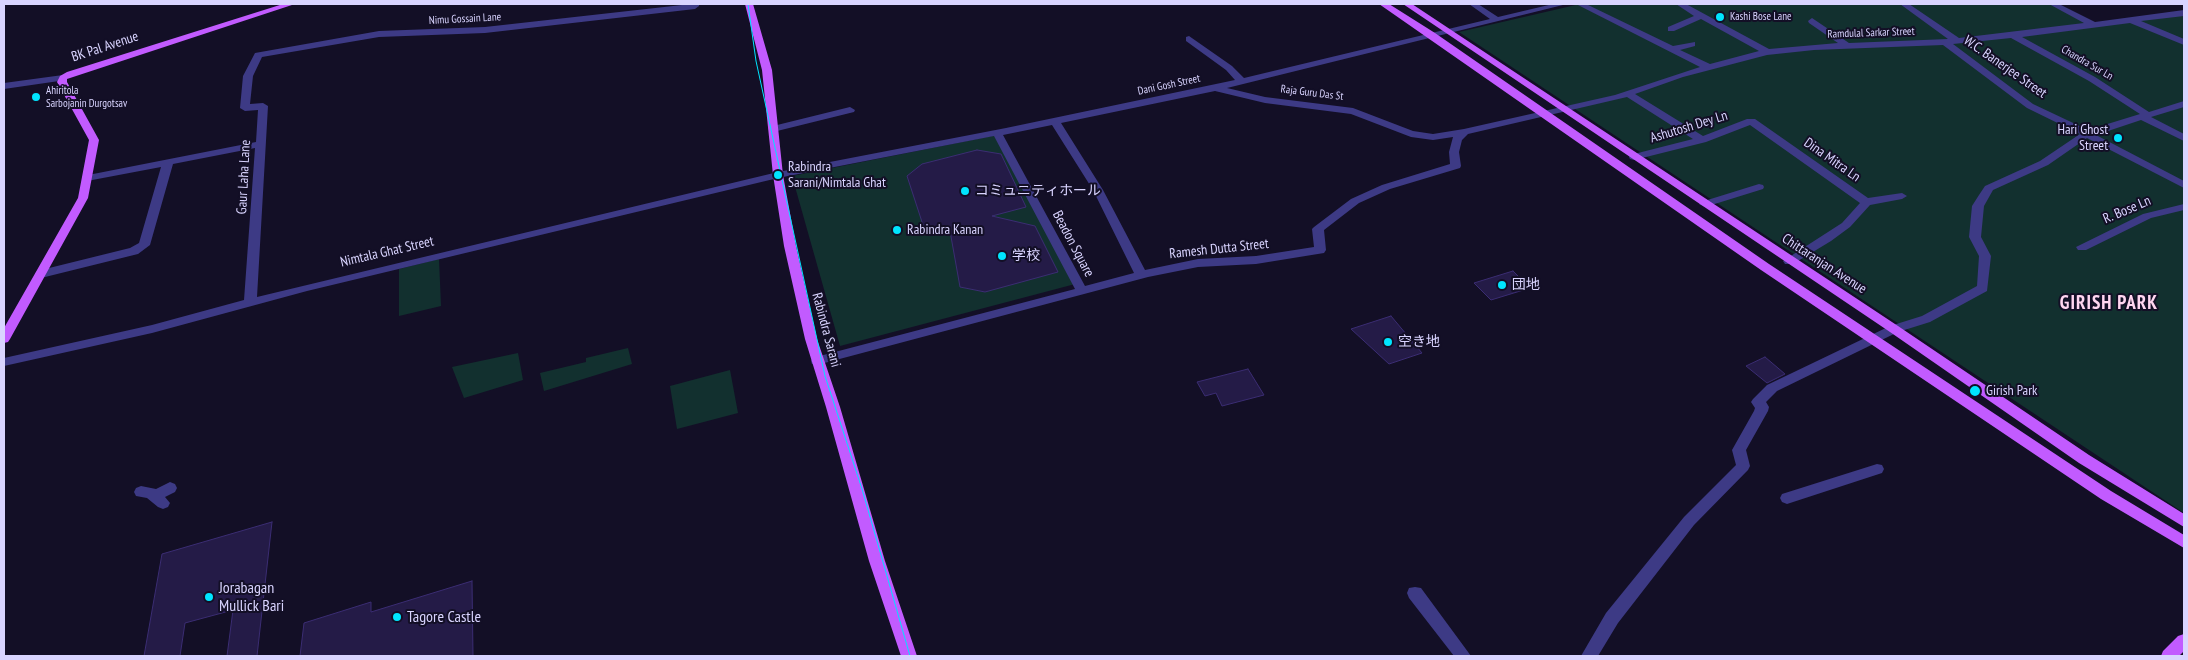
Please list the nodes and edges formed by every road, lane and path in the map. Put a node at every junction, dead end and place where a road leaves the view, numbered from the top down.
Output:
1 (291, 4) edge
2 (696, 4) edge
3 (749, 4) edge
4 (1383, 4) edge
5 (1407, 4) edge
6 (1473, 4) edge
7 (1563, 4) edge
8 (1580, 4) edge
9 (1680, 4) edge
10 (1904, 4) edge
11 (2053, 4) edge
12 (1529, 8) edge
13 (2184, 13) edge
14 (1700, 16) junction
15 (1497, 20) junction
16 (2131, 20) junction
17 (1812, 21) dead end
18 (2094, 25) junction
19 (1672, 29) dead end
20 (1449, 31) junction
21 (1432, 35) junction
22 (2012, 35) junction
23 (1189, 39) dead end
24 (1950, 41) junction
25 (2184, 42) edge
26 (1692, 44) dead end
27 (1846, 45) junction
28 (1672, 49) junction
29 (1767, 52) junction
30 (1708, 67) junction
31 (248, 76) joint
32 (63, 78) junction
33 (1241, 81) junction
34 (4, 86) edge
35 (1214, 88) junction
36 (1627, 93) junction
37 (2184, 104) edge
38 (1565, 109) junction
39 (850, 110) dead end
40 (1544, 114) junction
41 (2145, 116) junction
42 (1055, 122) junction
43 (1751, 122) joint
44 (773, 129) junction
45 (1464, 132) junction
46 (997, 133) junction
47 (2088, 134) junction
48 (2184, 138) edge
49 (1702, 140) junction
50 (261, 144) junction
51 (1634, 157) junction
52 (168, 162) junction
53 (778, 175) junction
54 (87, 178) junction
55 (2184, 185) edge
56 (1759, 187) dead end
57 (1902, 196) dead end
58 (1866, 202) junction
59 (1705, 204) junction
60 (2184, 207) edge
61 (2082, 247) dead end
62 (1790, 260) junction
63 (41, 274) junction
64 (1141, 274) junction
65 (1081, 289) junction
66 (250, 301) junction
67 (1894, 330) junction
68 (4, 339) edge
69 (1874, 340) junction
70 (817, 360) junction
71 (4, 362) edge
72 (1877, 469) dead end
73 (170, 488) dead end
74 (153, 497) dead end
75 (1786, 498) dead end
76 (2184, 521) edge
77 (2184, 542) edge
78 (1415, 593) dead end
79 (2184, 641) edge
80 (909, 656) edge
81 (1463, 656) edge
82 (1589, 656) edge
83 (2169, 656) edge

1 - 32 main road, BK Pal Avenue
2 - 31 street, Nimu Gossain Lane
3 - 44 main road, Rabindra Sarani
4 - 21 main road
5 - 20 main road, Chittaranjan Avenue
6 - 15 street
7 - 12 street, Dani Gosh Street
8 - 28 street
9 - 14 street
10 - 24 street, W.C. Banerjee Street
11 - 18 street
12 - 15 street, Dani Gosh Street
13 - 16 street, Ramdulal Sarkar Street
14 - 19 street
14 - 29 street
15 - 20 street, Dani Gosh Street
16 - 18 street, Ramdulal Sarkar Street
16 - 25 street
17 - 27 street
18 - 22 street, Ramdulal Sarkar Street
20 - 21 street, Dani Gosh Street
20 - 38 main road, Chittaranjan Avenue
21 - 33 street, Dani Gosh Street
21 - 40 main road
22 - 24 street, Ramdulal Sarkar Street
22 - 41 street, Chandra Sur Ln
23 - 33 street
24 - 27 street, Ramdulal Sarkar Street
24 - 47 street, W.C. Banerjee Street
26 - 28 street
27 - 29 street, Ramdulal Sarkar Street
28 - 30 street
29 - 30 street, Ramdulal Sarkar Street
30 - 36 street, Ramdulal Sarkar Street
31 - 50 street, Gaur Laha Lane
32 - 34 street
32 - 54 main road, BK Pal Avenue
33 - 35 street, Dani Gosh Street
35 - 42 street, Dani Gosh Street
35 - 45 street, Raja Guru Das St
36 - 38 street, Ramdulal Sarkar Street
36 - 49 street
37 - 41 street
38 - 40 street
38 - 51 main road, Chittaranjan Avenue
39 - 44 street
40 - 45 street
40 - 69 main road
41 - 47 street
41 - 48 street, Chandra Sur Ln
42 - 46 street, Dani Gosh Street
42 - 64 street
43 - 49 street, Ashutosh Dey Ln
43 - 58 street, Dina Mitra Ln
44 - 53 main road, Rabindra Sarani
45 - 64 street, Ramesh Dutta Street
46 - 53 street, Dani Gosh Street
46 - 65 street, Beadon Square
47 - 55 street, W.C. Banerjee Street
47 - 67 street
49 - 51 street, Ashutosh Dey Ln
50 - 52 street
50 - 66 street, Gaur Laha Lane
51 - 59 main road, Chittaranjan Avenue
52 - 54 street
52 - 63 street
53 - 66 street, Nimtala Ghat Street
53 - 70 main road, Rabindra Sarani
54 - 63 main road, BK Pal Avenue
56 - 59 street
57 - 58 street, Dina Mitra Ln
58 - 62 street
59 - 62 main road, Chittaranjan Avenue
60 - 61 street, R. Bose Ln
62 - 67 main road, Chittaranjan Avenue
63 - 68 main road, BK Pal Avenue
64 - 65 street, Ramesh Dutta Street
65 - 70 street, Ramesh Dutta Street
66 - 71 street, Nimtala Ghat Street
67 - 69 street
67 - 76 main road, Chittaranjan Avenue
69 - 77 main road
69 - 82 street
70 - 80 main road, Rabindra Sarani
72 - 75 street
73 - 74 street
78 - 81 street
79 - 83 main road

